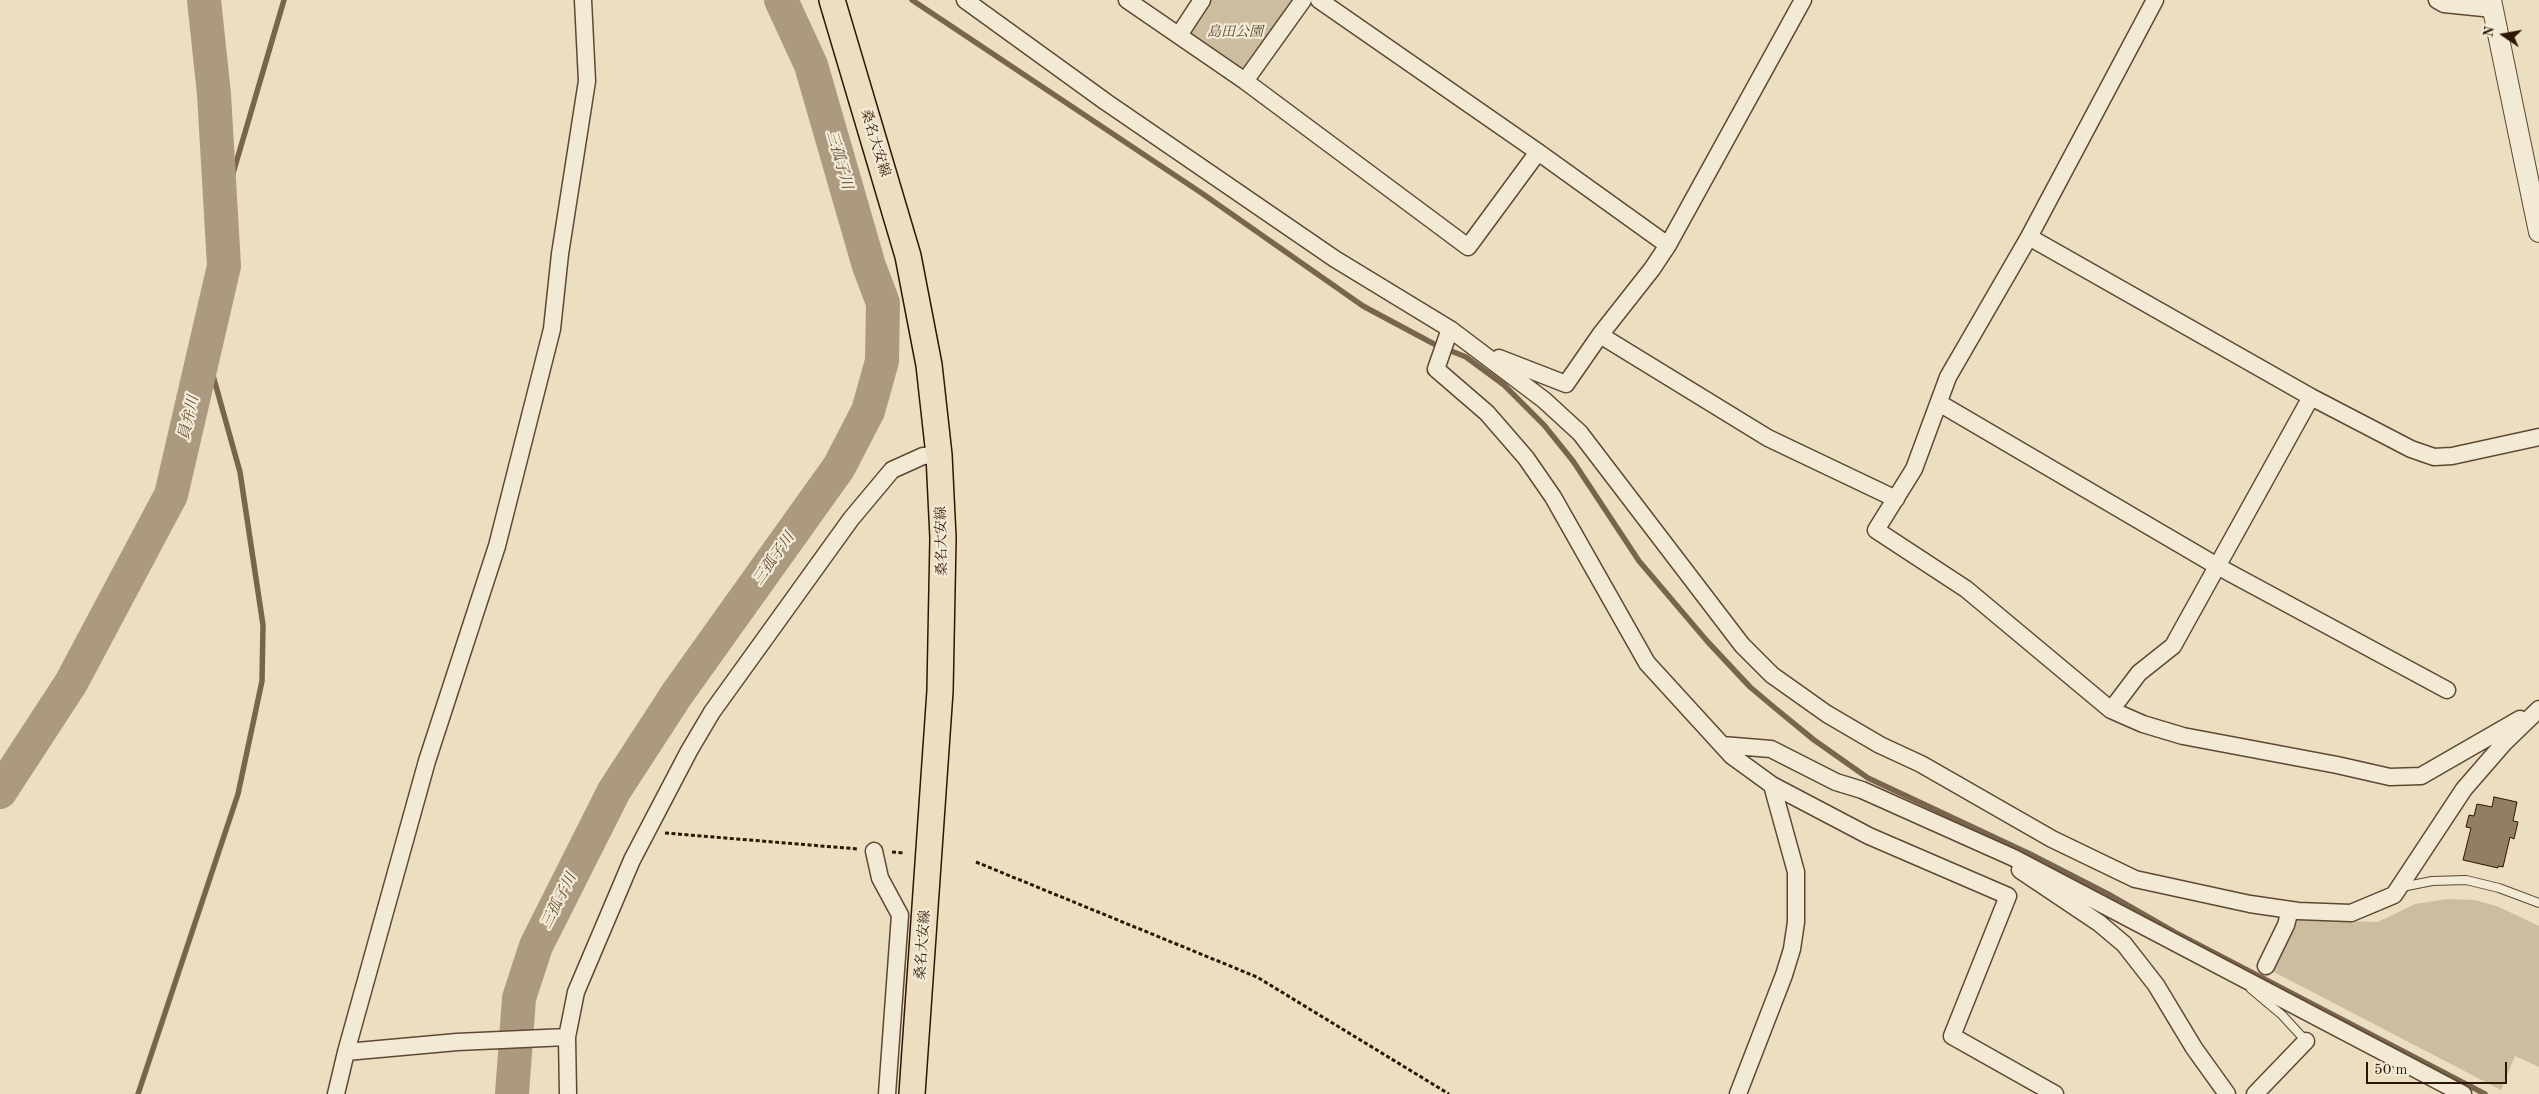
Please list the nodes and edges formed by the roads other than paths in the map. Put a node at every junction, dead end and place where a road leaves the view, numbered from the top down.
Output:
1 (583, 0) edge
2 (832, 0) edge
3 (966, 0) edge
4 (1127, 0) edge
5 (1202, 0) edge
6 (1303, 0) edge
7 (1319, 0) edge
8 (1803, 0) edge
9 (2156, 0) edge
10 (2437, 0) edge
11 (2492, 4) edge
12 (1179, 35) junction
13 (1245, 81) junction
14 (1538, 152) junction
15 (2539, 232) edge
16 (2029, 237) junction
17 (1662, 241) dead end
18 (1448, 333) junction
19 (1600, 335) junction
20 (1481, 351) junction
21 (2311, 396) junction
22 (1939, 403) junction
23 (2539, 437) edge
24 (939, 455) junction
25 (1896, 500) junction
26 (2217, 566) junction
27 (2447, 690) dead end
28 (2539, 708) edge
29 (2111, 710) junction
30 (1722, 745) junction
31 (1772, 785) junction
32 (1952, 830) junction
33 (874, 851) road end
34 (2400, 887) junction
35 (2539, 903) edge
36 (2288, 917) junction
37 (2266, 966) dead end
38 (2240, 976) junction
39 (562, 1037) junction
40 (2306, 1041) joint
41 (346, 1052) junction
42 (336, 1094) edge
43 (568, 1094) edge
44 (887, 1094) edge
45 (912, 1094) edge
46 (1738, 1094) edge
47 (2055, 1094) edge
48 (2227, 1094) edge
49 (2255, 1094) edge
50 (2463, 1094) edge

1 - 41 street
2 - 24 main road, 桑名大安線
3 - 18 street
4 - 12 street
5 - 12 street
6 - 13 street
7 - 14 street
8 - 19 street
9 - 16 street
10 - 11 street
11 - 15 street
12 - 13 street
13 - 14 street
14 - 17 street
16 - 21 street
16 - 22 street
18 - 20 street
18 - 30 street
19 - 20 street
19 - 25 street
20 - 36 street
21 - 23 street
21 - 26 street
22 - 25 street
22 - 26 street
24 - 39 street
24 - 45 main road, 桑名大安線
25 - 29 street
26 - 27 street
26 - 29 street
28 - 29 street
28 - 34 street
30 - 31 street
30 - 32 street
31 - 46 street
31 - 47 street
32 - 38 street
32 - 48 street
33 - 44 street
34 - 35 lane
34 - 36 street
36 - 37 street
38 - 40 lane
38 - 50 street
39 - 41 street
39 - 43 street
40 - 49 street
41 - 42 street

